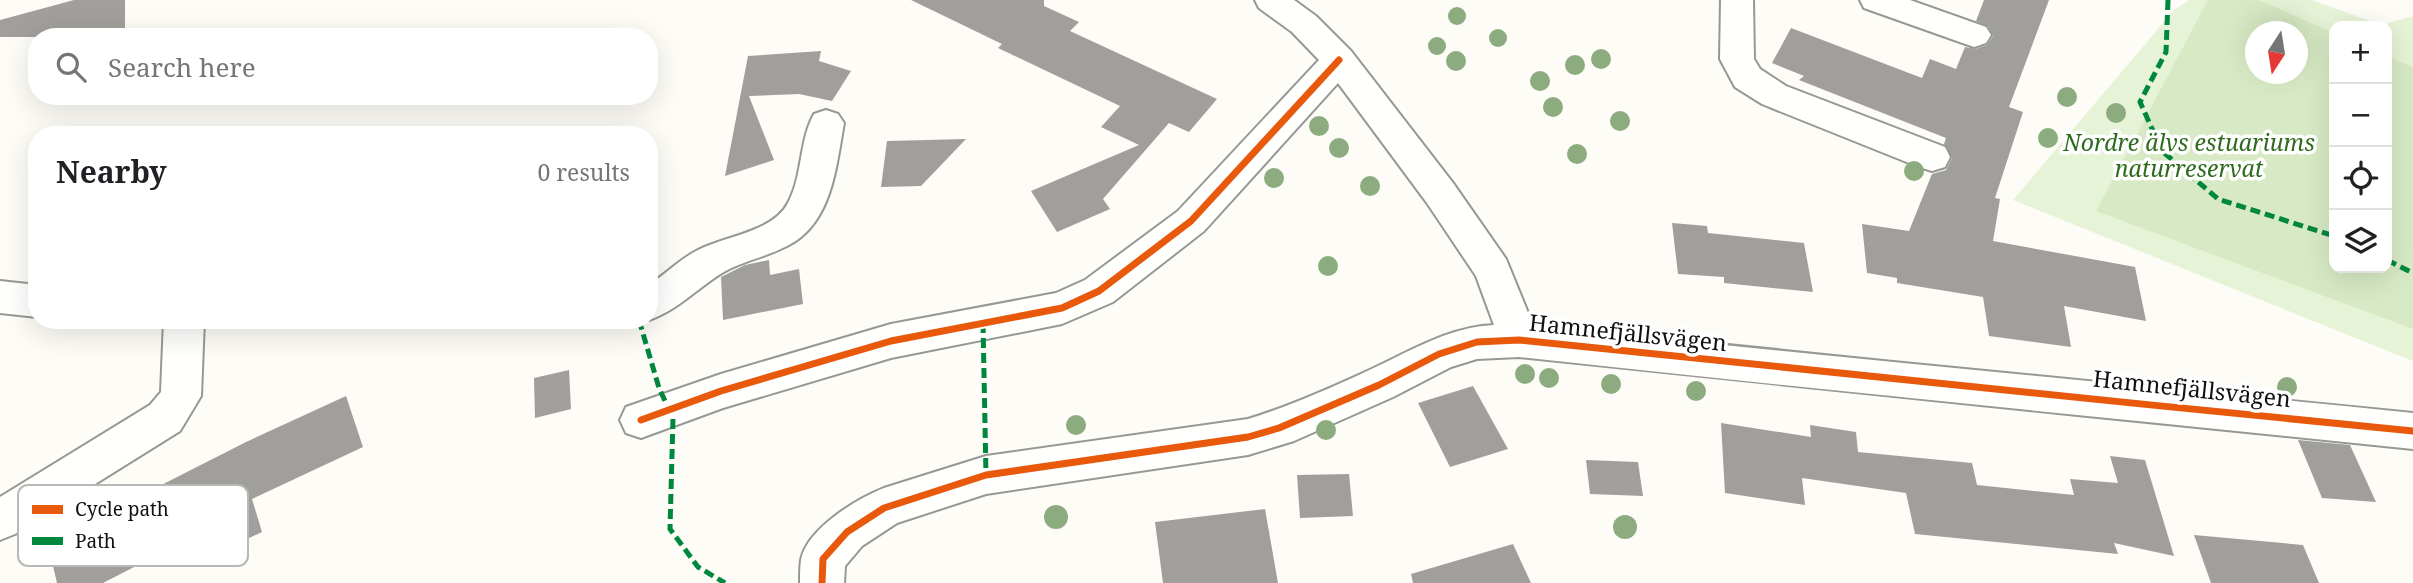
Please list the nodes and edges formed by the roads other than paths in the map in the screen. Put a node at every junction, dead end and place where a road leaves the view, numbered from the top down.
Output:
1 (1271, 0) edge
2 (1737, 0) edge
3 (1876, 0) edge
4 (1974, 35) dead end
5 (1339, 60) junction
6 (826, 123) dead end
7 (1931, 157) dead end
8 (0, 297) edge
9 (28, 300) edge
10 (658, 300) edge
11 (183, 329) edge
12 (1519, 340) junction
13 (641, 420) dead end
14 (2413, 431) edge
15 (58, 485) edge
16 (18, 509) edge
17 (0, 520) edge
18 (822, 583) edge

1 - 5 street
2 - 7 street
3 - 4 street
5 - 12 street
5 - 13 street
6 - 10 street
8 - 9 street
11 - 15 street
12 - 14 street, Hamnefjällsvägen
12 - 18 street, Hamnefjällsvägen
16 - 17 street

